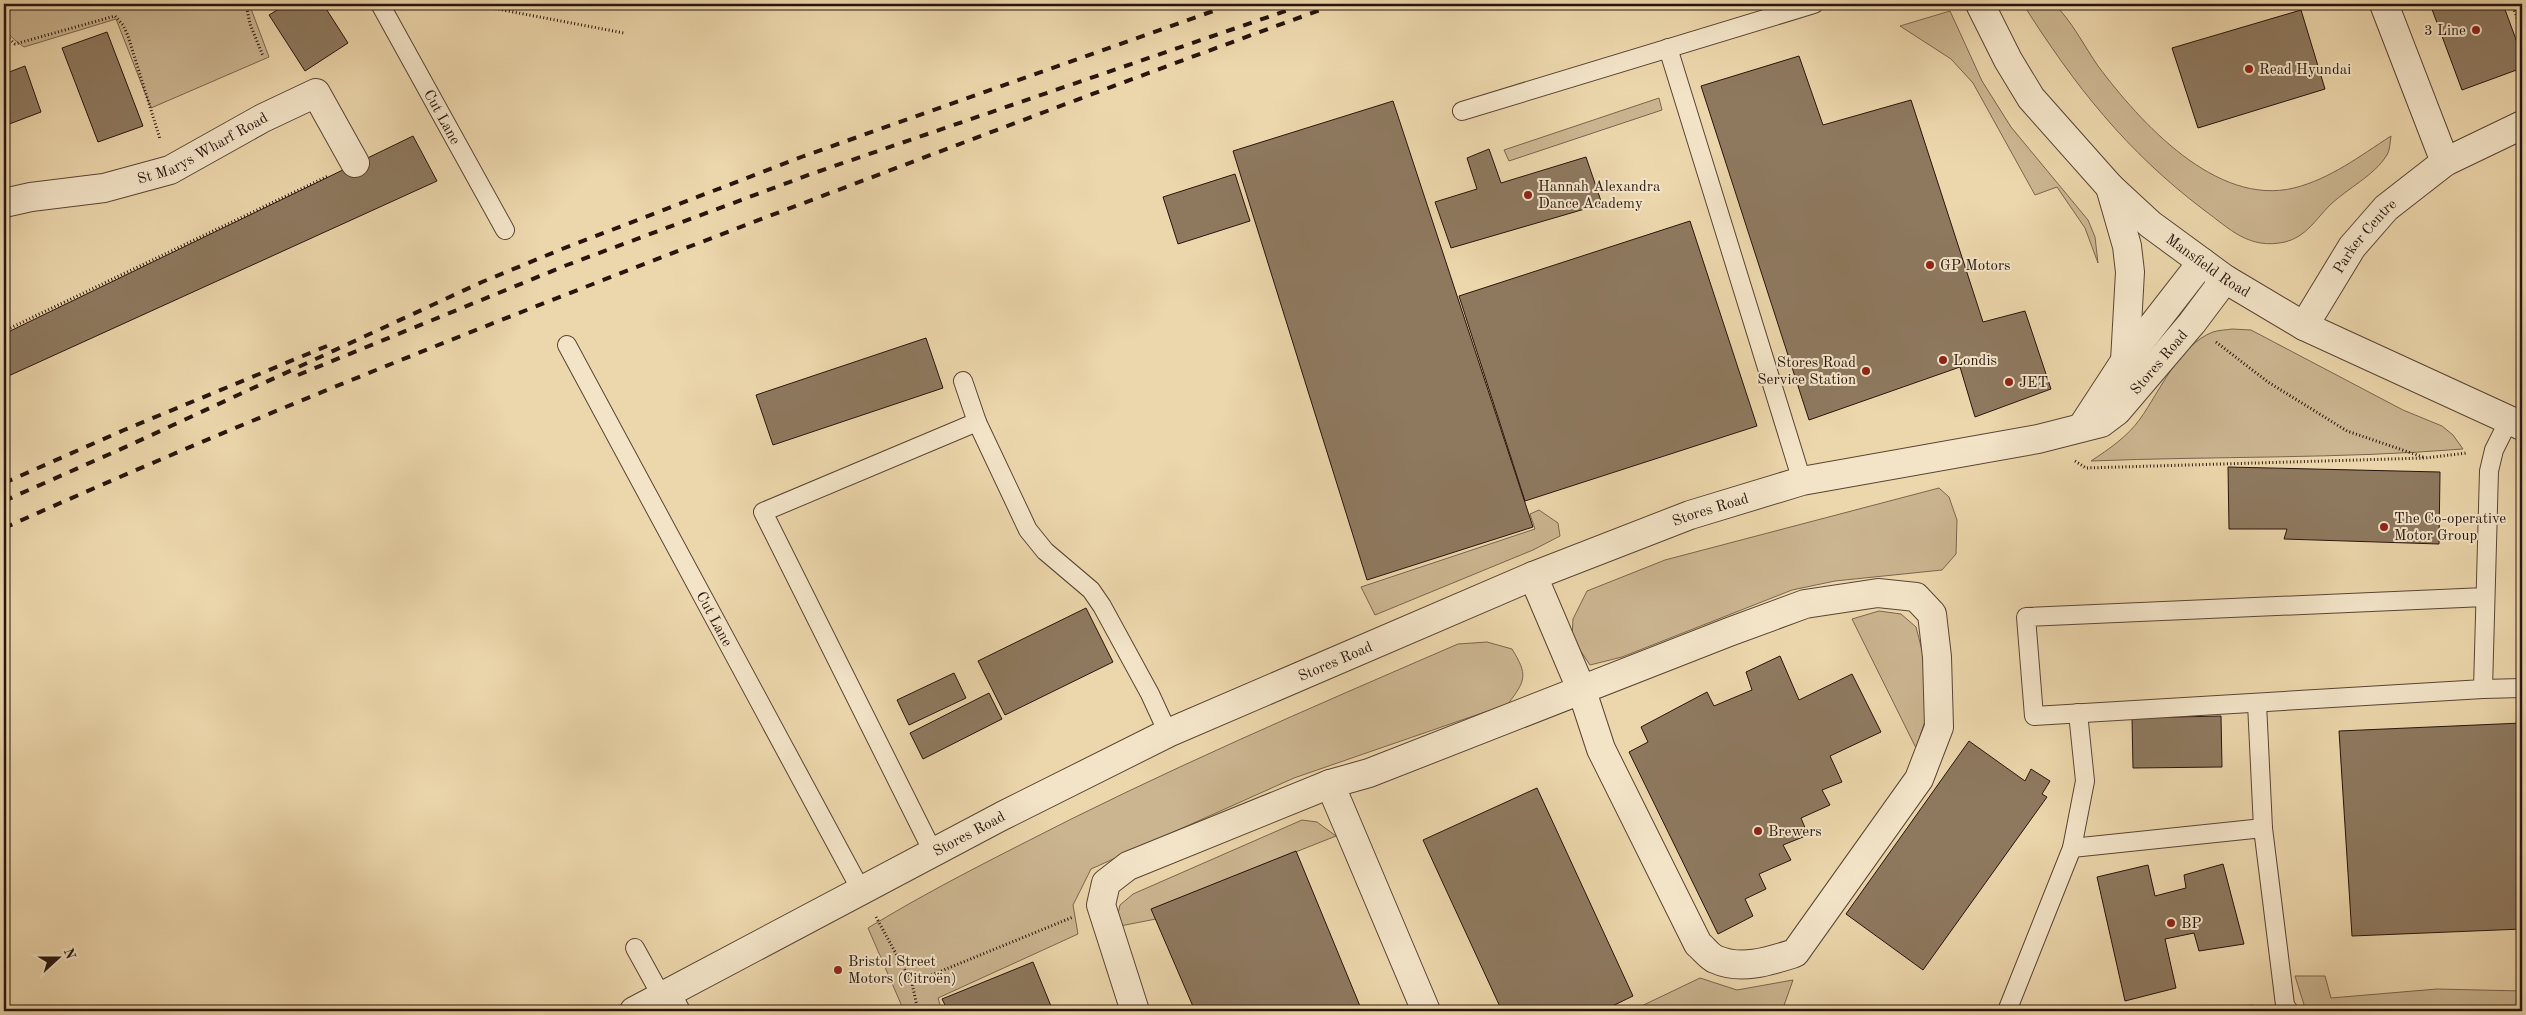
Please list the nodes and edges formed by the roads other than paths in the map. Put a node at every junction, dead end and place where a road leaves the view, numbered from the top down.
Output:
1 (380, 4) edge
2 (1814, 4) edge
3 (1980, 4) edge
4 (2384, 4) edge
5 (1668, 48) junction
6 (1462, 111) dead end
7 (2522, 125) edge
8 (2445, 162) junction
9 (355, 163) road end
10 (2110, 187) junction
11 (4, 204) edge
12 (505, 230) dead end
13 (2202, 262) junction
14 (2225, 279) junction
15 (2304, 326) junction
16 (567, 345) dead end
17 (2126, 361) junction
18 (963, 381) dead end
19 (977, 422) junction
20 (2515, 423) edge
21 (2081, 428) junction
22 (1802, 481) junction
23 (1533, 576) junction
24 (2485, 597) junction
25 (2522, 688) edge
26 (2483, 689) junction
27 (1582, 691) junction
28 (2257, 703) junction
29 (2078, 713) junction
30 (1168, 733) junction
31 (1330, 784) junction
32 (2263, 828) junction
33 (2072, 848) junction
34 (933, 852) junction
35 (862, 892) junction
36 (636, 948) dead end
37 (671, 1000) edge
38 (634, 1011) edge
39 (1134, 1011) edge
40 (1426, 1011) edge
41 (2007, 1011) edge
42 (2289, 1011) edge

1 - 12 lane, Cut Lane
2 - 5 lane
3 - 10 street, Mansfield Road
4 - 8 street
5 - 6 lane
5 - 22 lane
7 - 8 street, Parker Centre
8 - 15 street, Parker Centre
9 - 11 street, St Marys Wharf Road
10 - 13 street, Mansfield Road
10 - 17 street
13 - 14 street, Mansfield Road
13 - 17 street, Stores Road
14 - 15 street, Mansfield Road
14 - 21 street, Stores Road
15 - 20 street, Mansfield Road
16 - 35 lane, Cut Lane
17 - 21 street, Stores Road
18 - 19 lane
19 - 30 lane
19 - 34 lane
20 - 24 lane
21 - 22 street, Stores Road
22 - 23 street, Stores Road
23 - 27 street
23 - 30 street, Stores Road
24 - 26 lane
24 - 29 lane
25 - 26 lane
26 - 28 lane
27 - 27 street
27 - 31 street
28 - 29 lane
28 - 32 lane
29 - 33 lane
30 - 34 street, Stores Road
31 - 39 street
31 - 40 street
32 - 33 lane
32 - 42 lane
33 - 41 lane
34 - 35 street, Stores Road
35 - 37 street, Stores Road
36 - 37 lane
37 - 38 street, Stores Road

